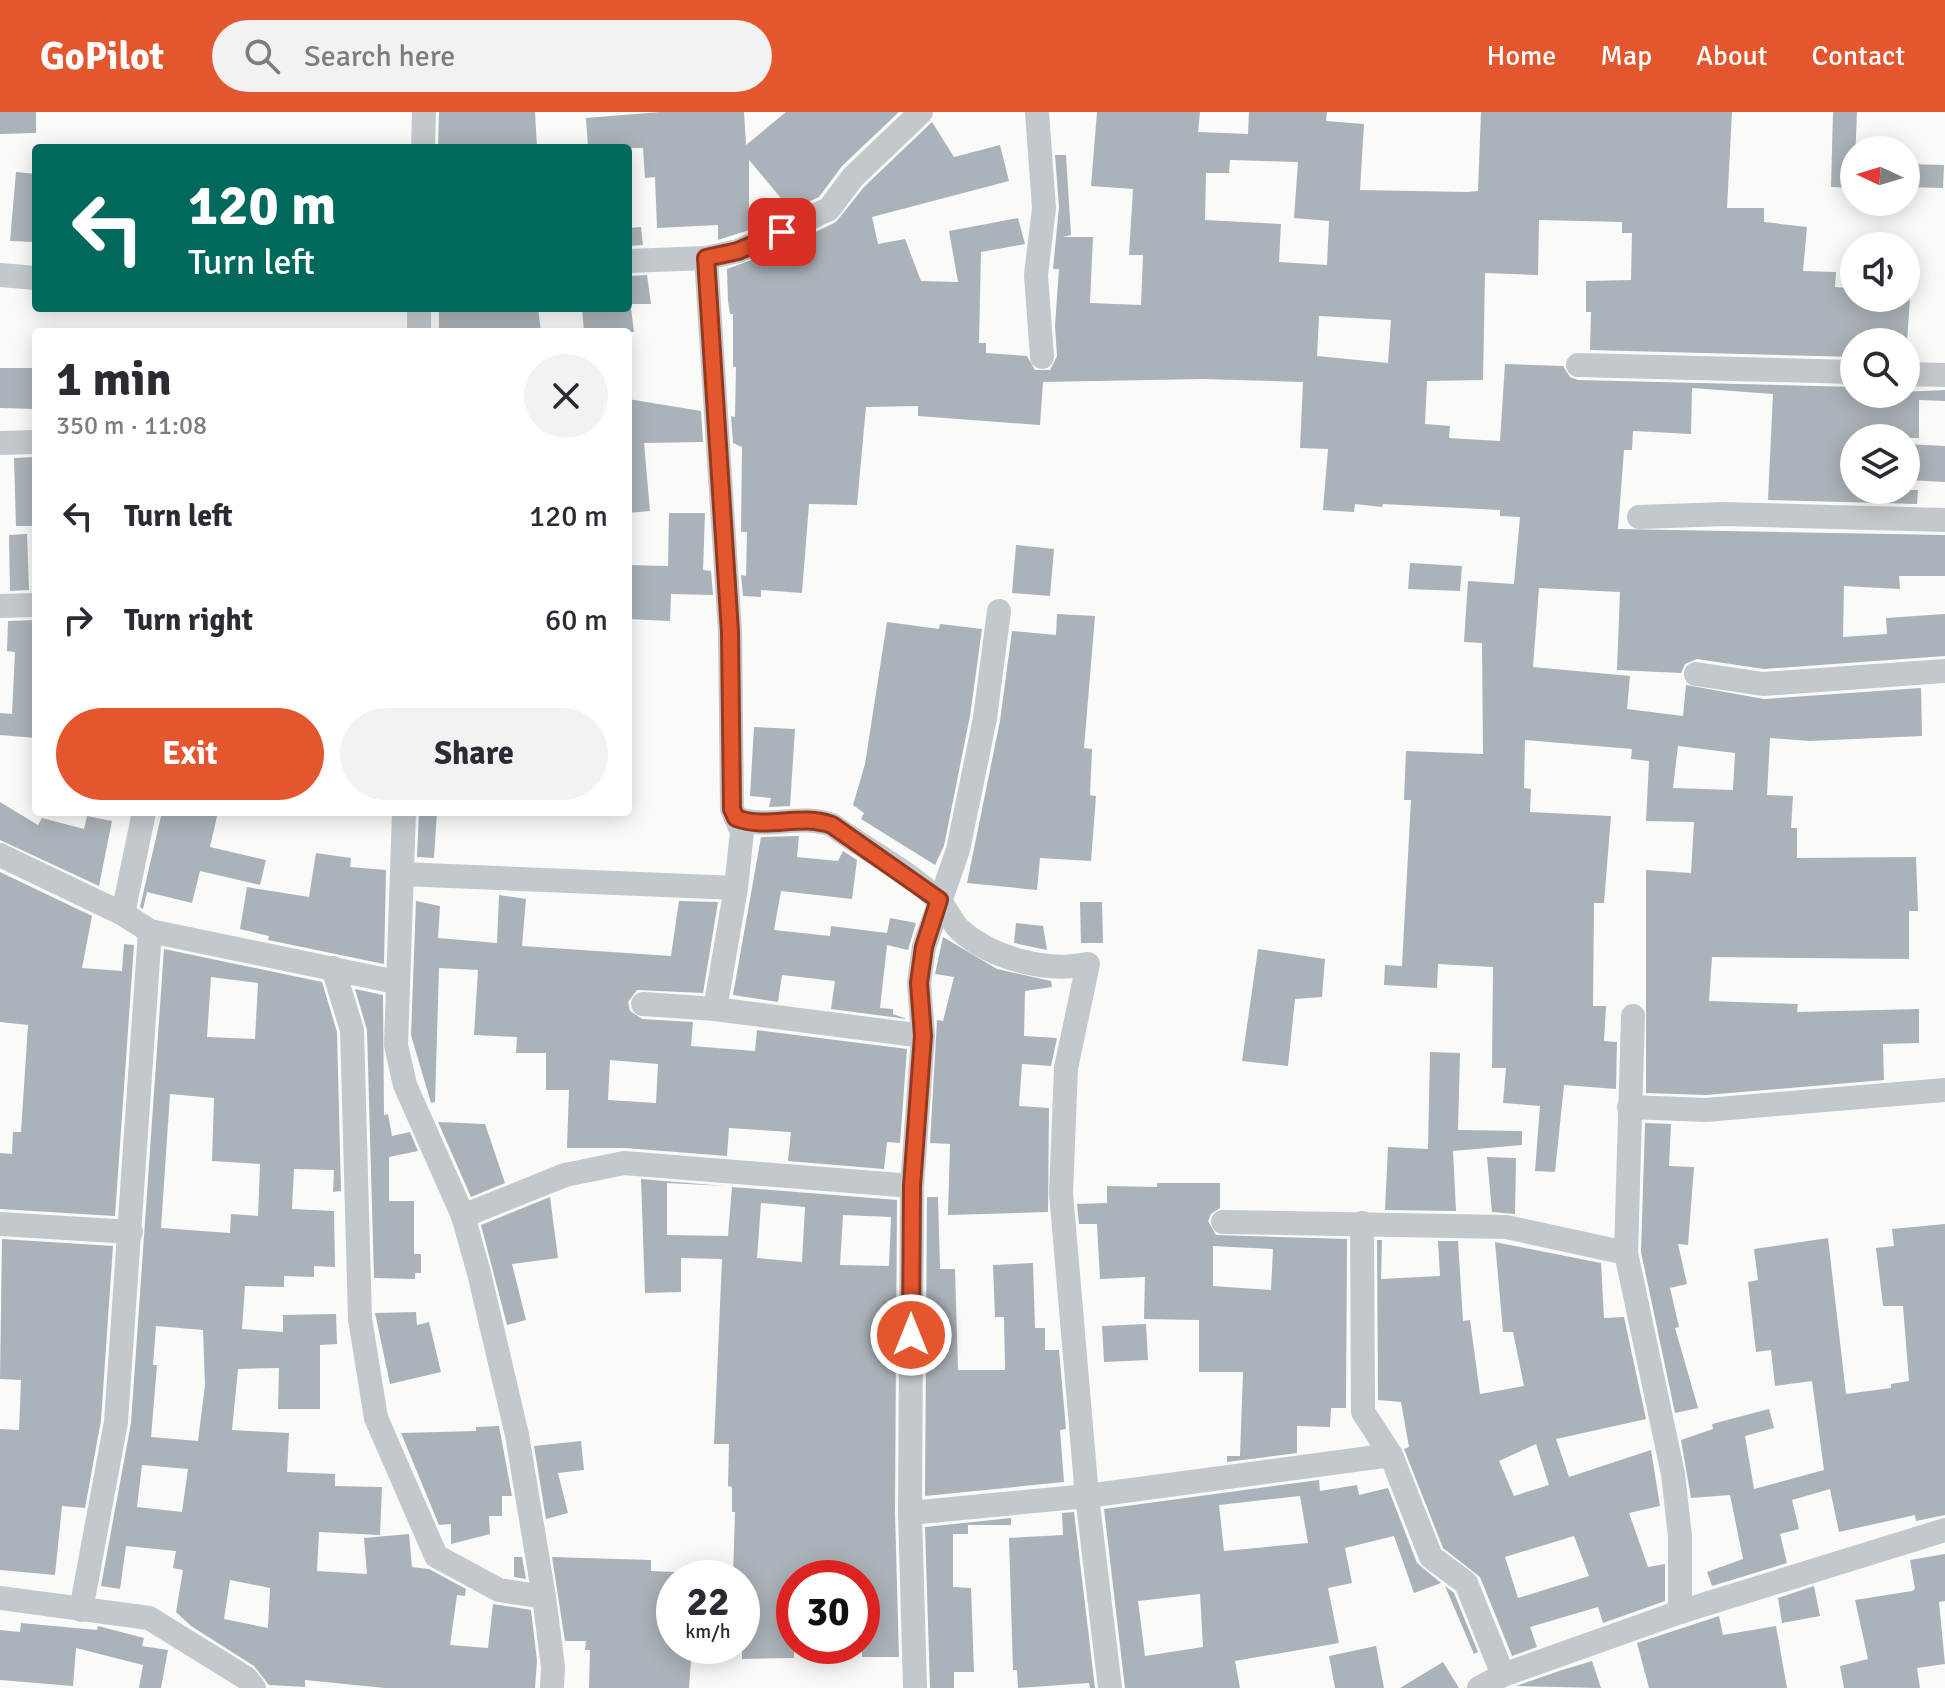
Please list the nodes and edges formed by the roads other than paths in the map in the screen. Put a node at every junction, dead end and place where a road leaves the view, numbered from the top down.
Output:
1 (424, 112) edge
2 (921, 112) edge
3 (1037, 112) edge
4 (423, 144) edge
5 (706, 258) junction
6 (632, 261) edge
7 (0, 275) edge
8 (32, 278) edge
9 (1042, 357) dead end
10 (1578, 365) dead end
11 (1840, 372) edge
12 (1920, 374) edge
13 (1945, 375) edge
14 (32, 442) edge
15 (0, 443) edge
16 (1639, 517) dead end
17 (1945, 520) edge
18 (32, 605) edge
19 (0, 606) edge
20 (999, 611) dead end
21 (1945, 671) edge
22 (1696, 674) dead end
23 (143, 816) edge
24 (404, 816) edge
25 (736, 818) junction
26 (0, 855) edge
27 (402, 874) junction
28 (736, 888) junction
29 (939, 900) junction
30 (123, 914) junction
31 (150, 931) junction
32 (333, 968) junction
33 (396, 982) junction
34 (643, 1004) dead end
35 (715, 1009) junction
36 (1633, 1016) dead end
37 (923, 1036) junction
38 (1945, 1090) edge
39 (1629, 1107) junction
40 (912, 1186) junction
41 (463, 1216) junction
42 (1223, 1222) dead end
43 (1362, 1223) junction
44 (0, 1224) edge
45 (131, 1232) junction
46 (1626, 1253) junction
47 (1391, 1455) junction
48 (1087, 1496) junction
49 (910, 1513) junction
50 (1945, 1530) edge
51 (544, 1597) junction
52 (0, 1598) edge
53 (81, 1610) junction
54 (1680, 1612) junction
55 (1503, 1675) junction
56 (254, 1688) edge
57 (552, 1688) edge
58 (915, 1688) edge
59 (1110, 1688) edge
60 (1479, 1688) edge

1 - 4 street
2 - 5 street
3 - 9 street
5 - 6 street
5 - 25 street
7 - 8 street
10 - 11 street
12 - 13 street
14 - 15 street
16 - 17 street
18 - 19 street
20 - 29 street
21 - 22 street
23 - 30 street
24 - 27 street
25 - 28 street
25 - 29 street
26 - 30 street
27 - 28 street
27 - 33 street
28 - 35 street
29 - 37 street
29 - 48 street
30 - 31 street
31 - 32 street
31 - 45 street
32 - 33 street
32 - 51 street
33 - 41 street
34 - 35 street
35 - 37 street
36 - 39 street
37 - 40 street
38 - 39 street
39 - 46 street
40 - 41 street
40 - 49 street
41 - 51 street
42 - 43 street
43 - 46 street
43 - 47 street
44 - 45 street
45 - 53 street
46 - 54 street
47 - 48 street
47 - 55 street
48 - 49 street
48 - 59 street
49 - 58 street
50 - 54 street
51 - 57 street
52 - 53 street
53 - 56 street
54 - 55 street
55 - 60 street

